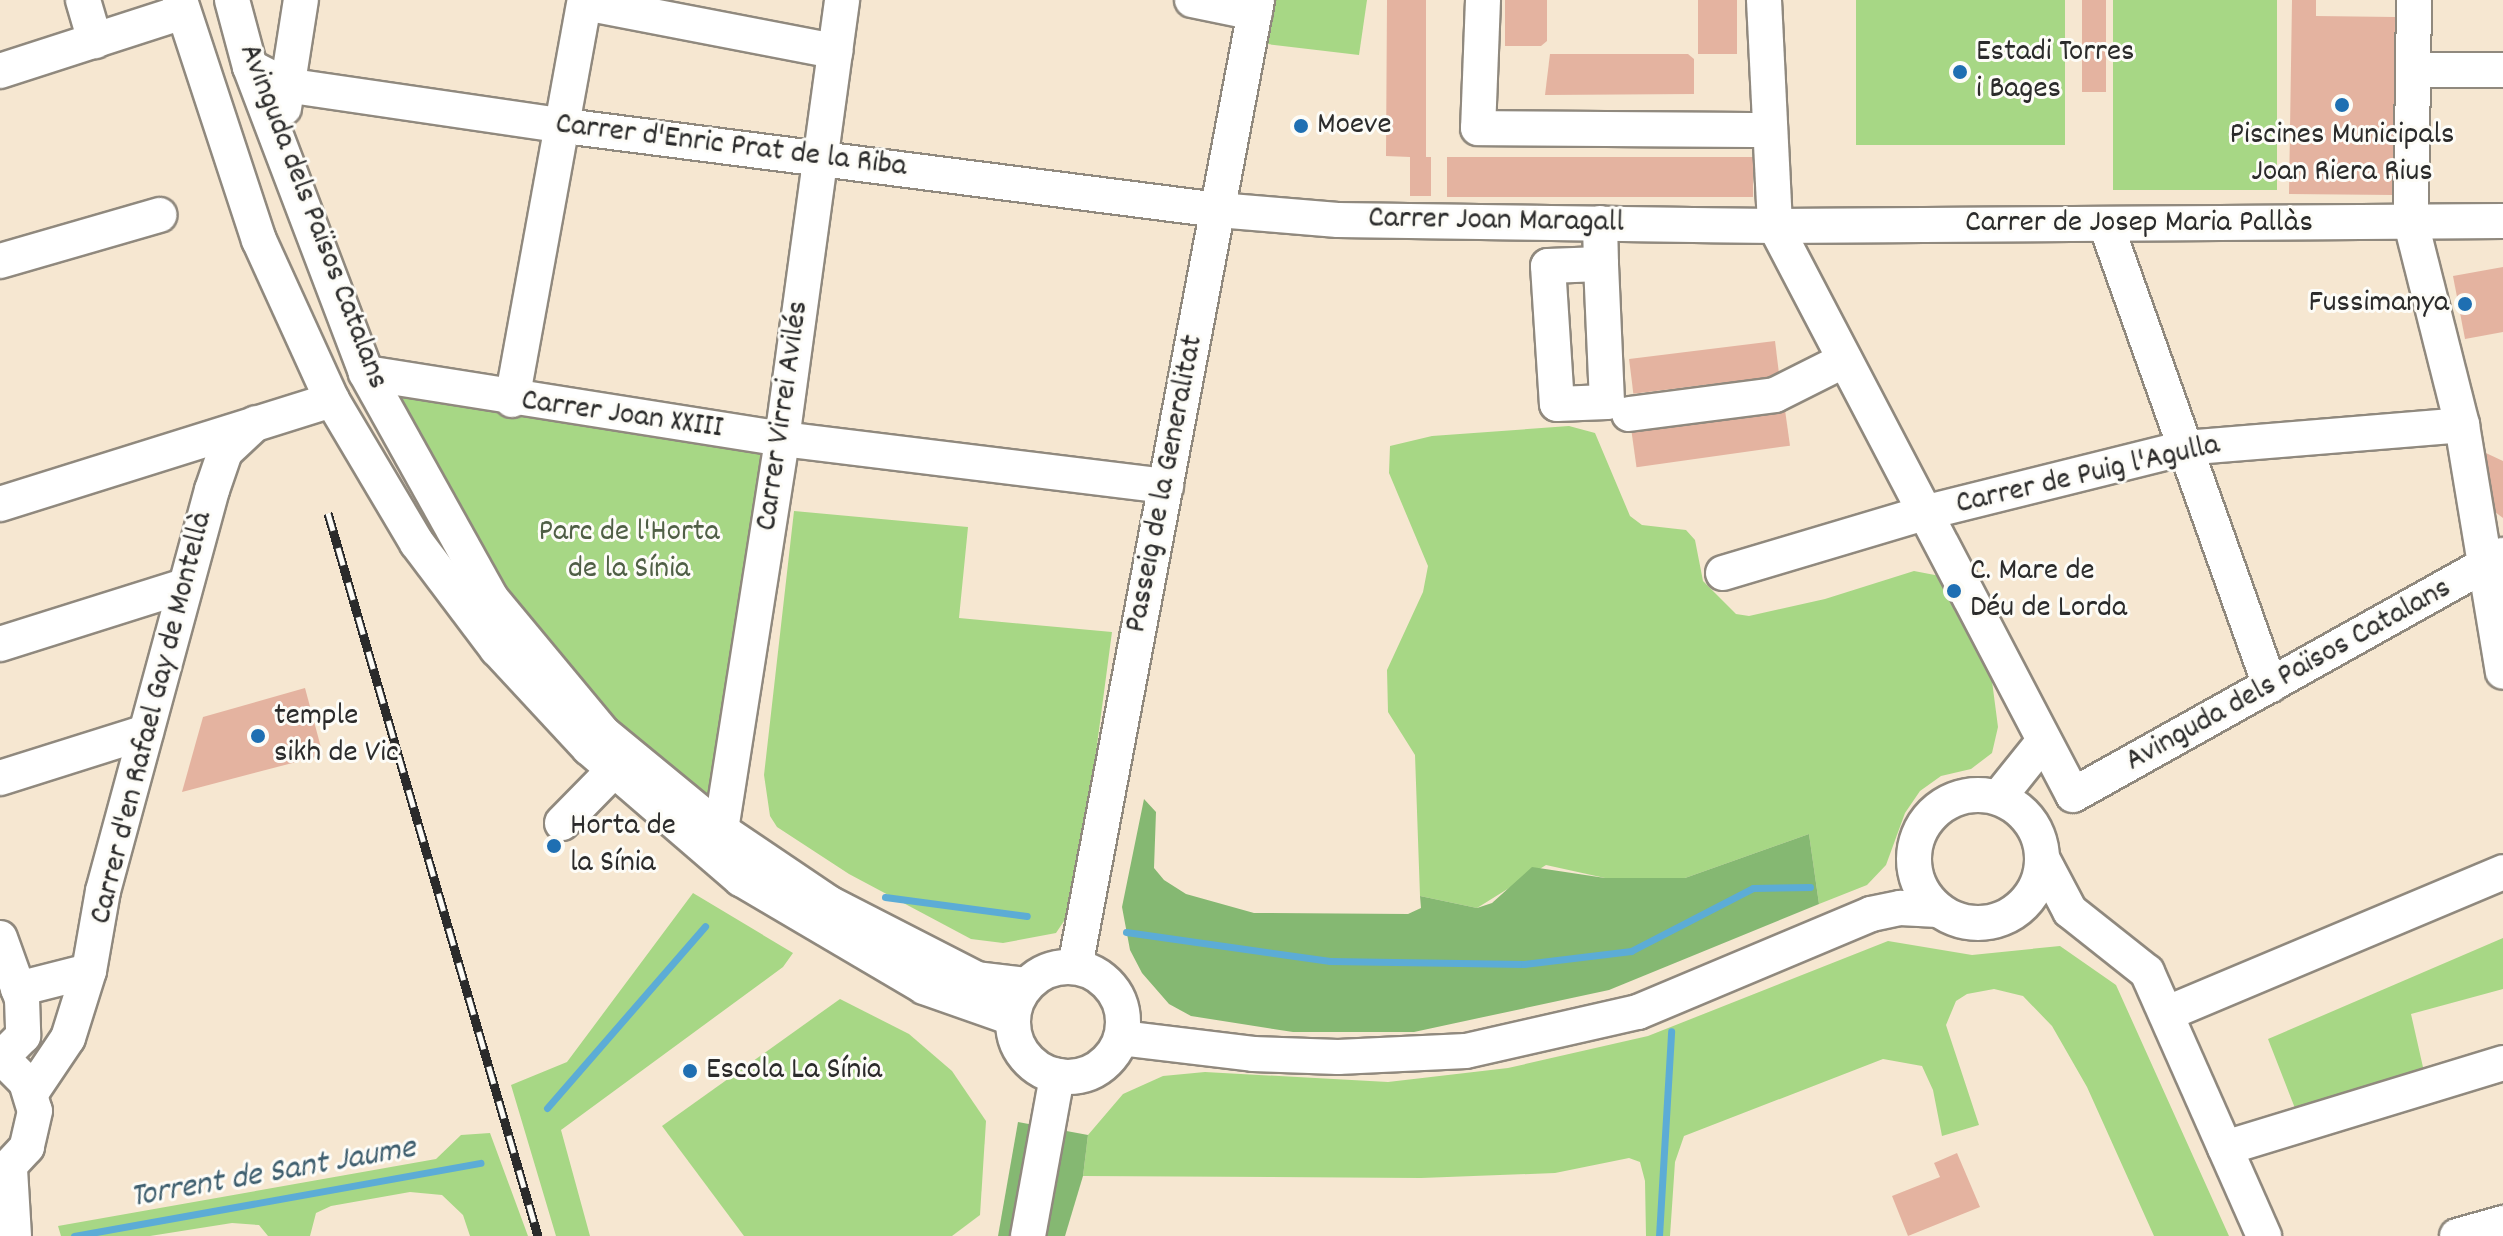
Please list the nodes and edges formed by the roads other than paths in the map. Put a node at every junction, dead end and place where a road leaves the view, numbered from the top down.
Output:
1 (83, 0) edge
2 (232, 0) edge
3 (301, 0) edge
4 (842, 0) edge
5 (1192, 0) edge
6 (1483, 0) edge
7 (1764, 0) edge
8 (2414, 0) edge
9 (585, 2) edge
10 (181, 6) edge
11 (1256, 7) edge
12 (95, 41) junction
13 (835, 51) junction
14 (250, 67) junction
15 (2413, 70) junction
16 (2503, 70) edge
17 (0, 71) edge
18 (285, 85) junction
19 (565, 126) junction
20 (1770, 130) junction
21 (282, 156) junction
22 (820, 158) junction
23 (1218, 210) junction
24 (159, 215) dead end
25 (2503, 221) edge
26 (1600, 223) junction
27 (2411, 223) junction
28 (2106, 225) junction
29 (1775, 226) junction
30 (0, 261) edge
31 (1601, 264) dead end
32 (1845, 360) junction
33 (366, 373) junction
34 (332, 400) junction
35 (512, 400) junction
36 (1629, 414) dead end
37 (256, 423) junction
38 (2462, 425) junction
39 (782, 439) junction
40 (2184, 448) junction
41 (1166, 486) junction
42 (0, 504) edge
43 (1924, 513) junction
44 (2489, 528) edge
45 (2493, 561) edge
46 (1723, 573) dead end
47 (184, 586) junction
48 (0, 644) edge
49 (2503, 672) edge
50 (2270, 686) junction
51 (146, 732) junction
52 (2043, 742) junction
53 (613, 771) junction
54 (0, 778) edge
55 (1999, 797) junction
56 (562, 823) dead end
57 (721, 830) junction
58 (2043, 860) junction
59 (1913, 866) junction
60 (2503, 872) edge
61 (2019, 909) junction
62 (1938, 910) junction
63 (2070, 911) junction
64 (1871, 914) junction
65 (0, 938) edge
66 (1075, 967) junction
67 (89, 971) junction
68 (1026, 985) junction
69 (18, 989) junction
70 (2168, 1013) junction
71 (1012, 1018) junction
72 (1121, 1038) junction
73 (1, 1056) edge
74 (2503, 1063) edge
75 (1057, 1076) junction
76 (31, 1093) junction
77 (2225, 1148) junction
78 (5, 1173) edge
79 (2503, 1223) edge
80 (8, 1227) edge
81 (1028, 1236) edge
82 (2264, 1236) edge
83 (2457, 1236) edge

1 - 12 street
2 - 14 street, Avinguda dels Països Catalans
3 - 18 street
4 - 13 street, Carrer Virrei Avilés
5 - 11 street
6 - 20 street
7 - 20 street
8 - 15 street
9 - 13 street
9 - 19 street
10 - 12 street
10 - 34 street, Avinguda dels Països Catalans
11 - 23 street, Passeig de la Generalitat
12 - 17 street
13 - 22 street, Carrer Virrei Avilés
14 - 18 street, Carrer d'Enric Prat de la Riba
14 - 21 street, Avinguda dels Països Catalans
15 - 16 street
15 - 27 street
18 - 19 street, Carrer d'Enric Prat de la Riba
18 - 21 street
19 - 22 street, Carrer d'Enric Prat de la Riba
19 - 35 street
20 - 29 street
21 - 33 street, Avinguda dels Països Catalans
22 - 23 street, Carrer d'Enric Prat de la Riba
22 - 39 street, Carrer Virrei Avilés
23 - 26 street, Carrer Joan Maragall
23 - 41 street, Passeig de la Generalitat
24 - 30 street
25 - 27 street, Carrer de Josep Maria Pallàs
26 - 29 street, Carrer Joan Maragall
26 - 31 street
27 - 28 street, Carrer de Josep Maria Pallàs
27 - 38 street
28 - 29 street, Carrer de Josep Maria Pallàs
28 - 40 street
29 - 32 street
32 - 36 street
32 - 43 street
33 - 35 street, Carrer Joan XXIII
33 - 57 street, Avinguda dels Països Catalans
34 - 37 street, Carrer d'en Rafael Gay de Montellà
34 - 53 street, Avinguda dels Països Catalans
35 - 39 street, Carrer Joan XXIII
37 - 42 street
37 - 47 street, Carrer d'en Rafael Gay de Montellà
38 - 40 street, Carrer de Puig l'Agulla
38 - 44 street
39 - 41 street, Carrer Joan XXIII
39 - 57 street, Carrer Virrei Avilés
40 - 43 street, Carrer de Puig l'Agulla
40 - 50 street
41 - 66 street, Passeig de la Generalitat
43 - 46 street, Carrer de Puig l'Agulla
43 - 52 street
44 - 45 street
45 - 49 street
45 - 50 street, Avinguda dels Països Catalans
47 - 48 street
47 - 51 street, Carrer d'en Rafael Gay de Montellà
50 - 52 street, Avinguda dels Països Catalans
51 - 54 street
51 - 67 street, Carrer d'en Rafael Gay de Montellà
52 - 55 street
53 - 56 street
53 - 71 street, Avinguda dels Països Catalans
55 - 58 street
55 - 59 street
57 - 68 street, Avinguda dels Països Catalans
58 - 61 street
58 - 63 street
59 - 62 street
59 - 64 street
60 - 70 street
61 - 62 street
61 - 63 street
62 - 64 street
63 - 70 street
64 - 72 street
65 - 69 street
66 - 68 street
66 - 72 street
67 - 69 street
67 - 76 street, Carrer d'en Rafael Gay de Montellà
68 - 71 street
69 - 73 street
70 - 77 street
71 - 75 street
72 - 75 street
73 - 76 street
74 - 77 street
75 - 81 street
76 - 78 street
77 - 82 street
78 - 80 street
79 - 83 street

